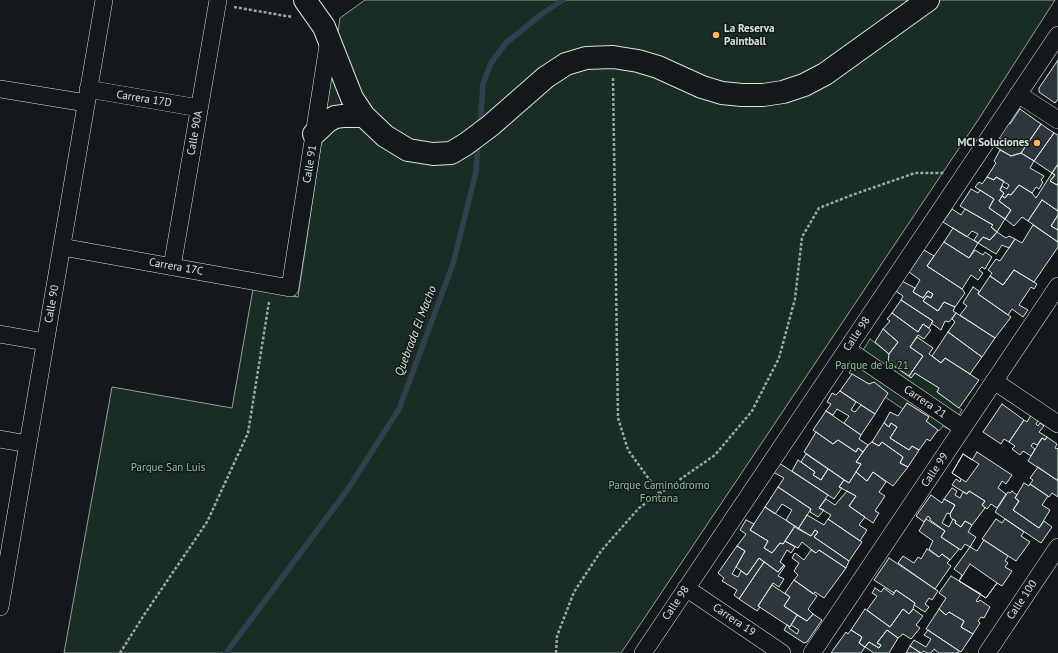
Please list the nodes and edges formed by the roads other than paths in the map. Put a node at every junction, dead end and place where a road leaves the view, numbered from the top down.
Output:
1 (104, 0) edge
2 (305, 0) edge
3 (928, 0) edge
4 (218, 2) edge
5 (324, 30) junction
6 (1058, 34) edge
7 (0, 89) edge
8 (1018, 94) junction
9 (87, 96) junction
10 (199, 108) junction
11 (364, 116) junction
12 (1058, 120) edge
13 (314, 134) junction
14 (62, 247) junction
15 (172, 267) junction
16 (1058, 286) edge
17 (290, 288) joint
18 (0, 334) edge
19 (45, 342) junction
20 (847, 349) junction
21 (994, 381) junction
22 (1058, 424) edge
23 (963, 428) junction
24 (0, 439) edge
25 (28, 444) junction
26 (1058, 547) edge
27 (5, 554) edge
28 (686, 588) junction
29 (0, 607) edge
30 (643, 653) edge
31 (782, 653) edge
32 (812, 653) edge
33 (987, 653) edge

1 - 9 street, Calle 90
2 - 5 street
3 - 11 street
4 - 10 street, Calle 90A
5 - 11 street
5 - 13 street, Calle 91
6 - 8 street, Calle 98
7 - 9 street, Carrera 17D
8 - 12 street
8 - 20 street, Calle 98
9 - 10 street, Carrera 17D
9 - 14 street, Calle 90
10 - 15 street, Calle 90A
11 - 13 street
13 - 17 street, Calle 91
14 - 15 street, Carrera 17C
14 - 19 street, Calle 90
15 - 17 street, Carrera 17C
16 - 21 street, Calle 99
18 - 19 street
19 - 25 street, Calle 90
20 - 23 street, Carrera 21
20 - 28 street, Calle 98
21 - 22 street
21 - 23 street, Calle 99
23 - 32 street, Calle 99
24 - 25 street
25 - 27 street, Calle 90
26 - 33 street, Calle 100
27 - 29 street, Calle 90
28 - 30 street, Calle 98
28 - 31 street, Carrera 19

